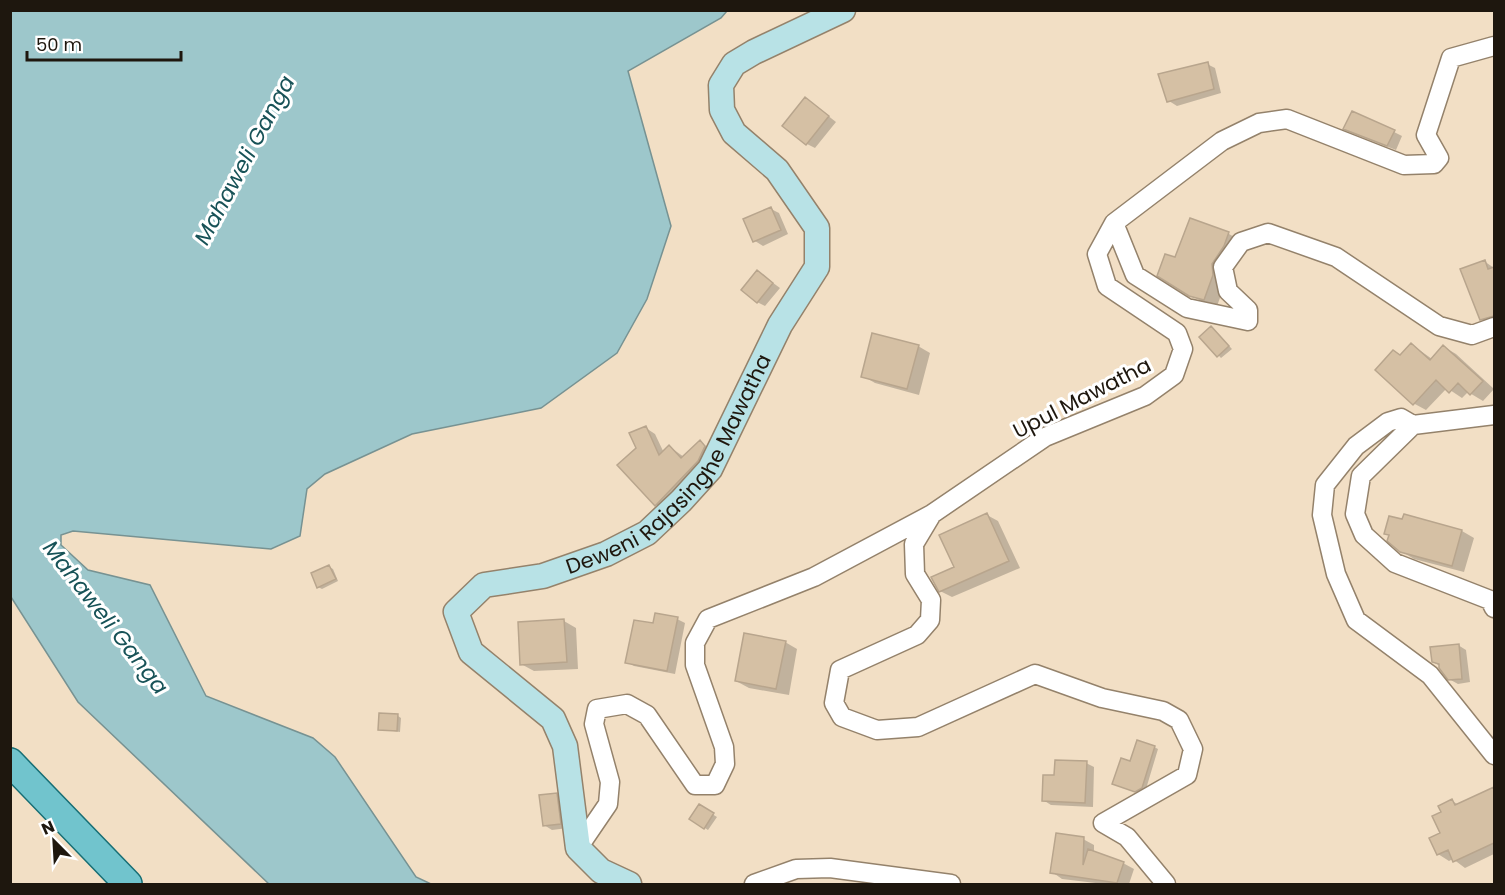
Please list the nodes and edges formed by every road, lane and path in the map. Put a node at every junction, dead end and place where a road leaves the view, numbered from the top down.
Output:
1 (843, 10) edge
2 (1494, 46) edge
3 (1114, 223) junction
4 (1494, 327) edge
5 (1494, 415) edge
6 (1413, 425) junction
7 (932, 514) junction
8 (1494, 608) edge
9 (1494, 755) edge
10 (10, 762) edge
11 (578, 848) junction
12 (128, 885) edge
13 (629, 885) edge
14 (754, 885) edge
15 (951, 885) edge
16 (1166, 885) edge

1 - 11 street, Deweni Rajasinghe Mawatha
2 - 3 street, Upul Mawatha
3 - 4 street
3 - 7 street, Upul Mawatha
5 - 6 street
6 - 8 street
6 - 9 street
7 - 11 street, Upul Mawatha
7 - 16 street
10 - 12 main road
11 - 13 street
14 - 15 street

